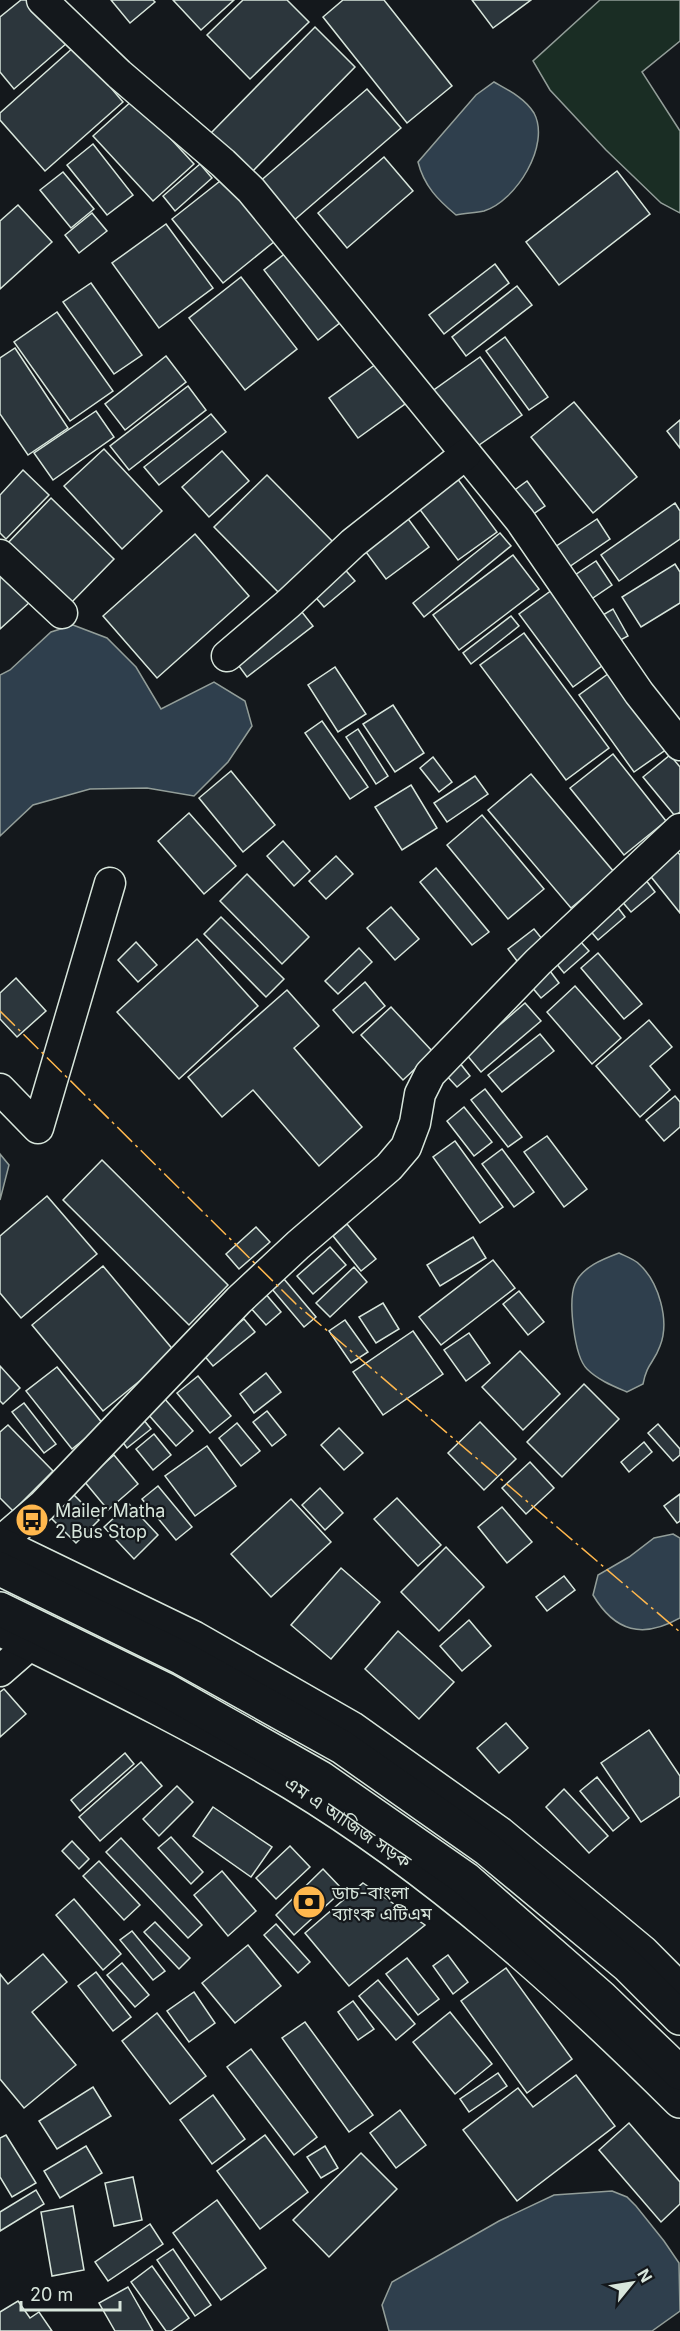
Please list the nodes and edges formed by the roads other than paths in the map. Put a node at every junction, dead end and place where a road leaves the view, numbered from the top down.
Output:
1 (42, 0) edge
2 (466, 454) junction
3 (0, 555) edge
4 (62, 613) dead end
5 (227, 656) dead end
6 (680, 746) edge
7 (680, 829) edge
8 (110, 883) dead end
9 (0, 1089) edge
10 (0, 1543) edge
11 (0, 1569) edge
12 (0, 1609) edge
13 (0, 1629) edge
14 (31, 1644) junction
15 (0, 1671) edge
16 (680, 1990) edge
17 (680, 2018) edge
18 (680, 2073) edge
19 (680, 2101) edge

1 - 2 street
2 - 5 street
2 - 6 street
3 - 4 street
7 - 10 street
8 - 9 street
10 - 16 main road
11 - 17 main road
12 - 18 main road
13 - 14 main road, এম এ আজিজ সড়ক
14 - 15 street
14 - 19 main road, এম এ আজিজ সড়ক

